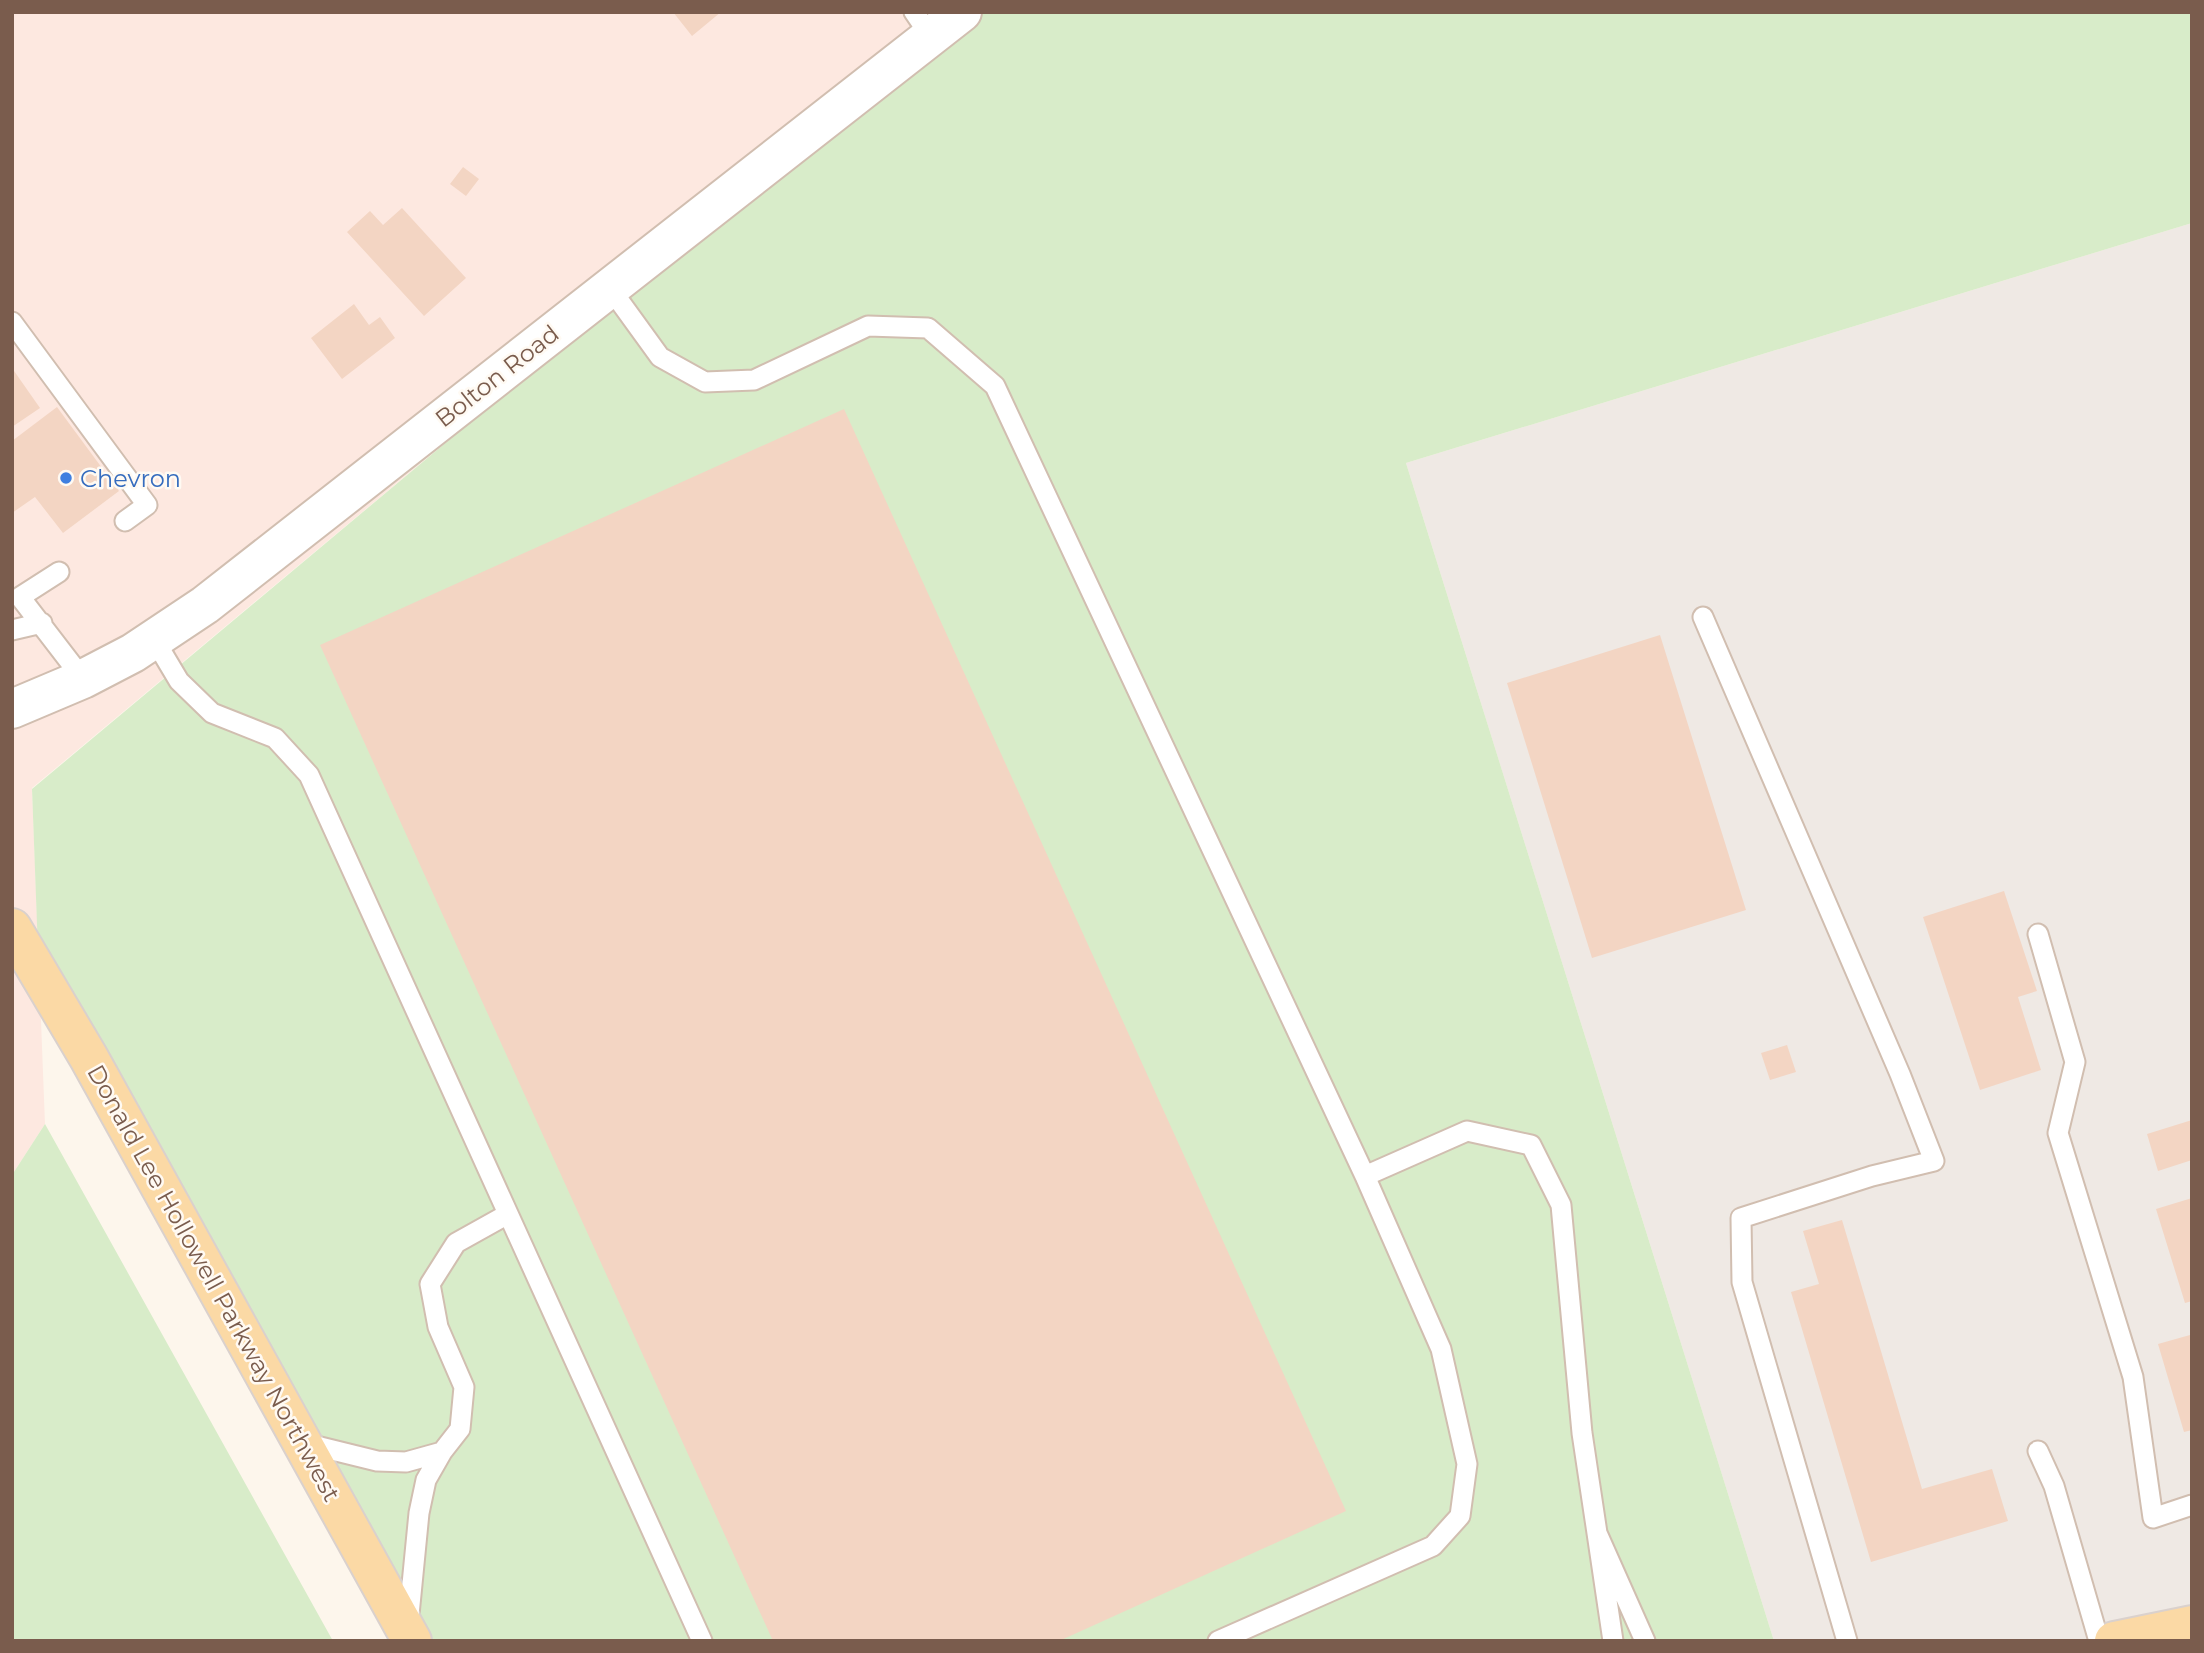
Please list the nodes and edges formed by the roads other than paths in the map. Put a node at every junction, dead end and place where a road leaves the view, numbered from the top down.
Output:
1 (962, 12) edge
2 (922, 24) edge
3 (610, 288) junction
4 (12, 322) edge
5 (125, 521) dead end
6 (58, 572) dead end
7 (1703, 617) dead end
8 (42, 624) junction
9 (12, 630) edge
10 (153, 639) junction
11 (83, 679) junction
12 (12, 709) edge
13 (12, 928) edge
14 (2038, 934) dead end
15 (1365, 1176) junction
16 (508, 1214) junction
17 (304, 1443) junction
18 (2038, 1451) dead end
19 (442, 1452) junction
20 (2192, 1505) edge
21 (1597, 1533) junction
22 (2192, 1625) edge
23 (410, 1637) edge
24 (702, 1641) edge
25 (1218, 1641) edge
26 (1613, 1641) edge
27 (1645, 1641) edge
28 (1847, 1641) edge
29 (2099, 1641) edge
30 (2115, 1641) edge

1 - 2 street, Bolton Road
2 - 3 street, Bolton Road
3 - 10 street, Bolton Road
3 - 15 lane
4 - 5 lane
6 - 8 lane
7 - 28 lane
8 - 9 lane
8 - 11 lane
10 - 11 street, Bolton Road
10 - 16 lane
11 - 12 street, Bolton Road
13 - 17 main road, Donald Lee Hollowell Parkway Northwest
14 - 20 lane
15 - 21 lane
15 - 25 lane
16 - 19 lane
16 - 24 lane
17 - 19 lane
17 - 23 main road, Donald Lee Hollowell Parkway Northwest
18 - 29 lane
19 - 23 lane
21 - 26 lane
21 - 27 lane
22 - 30 main road

